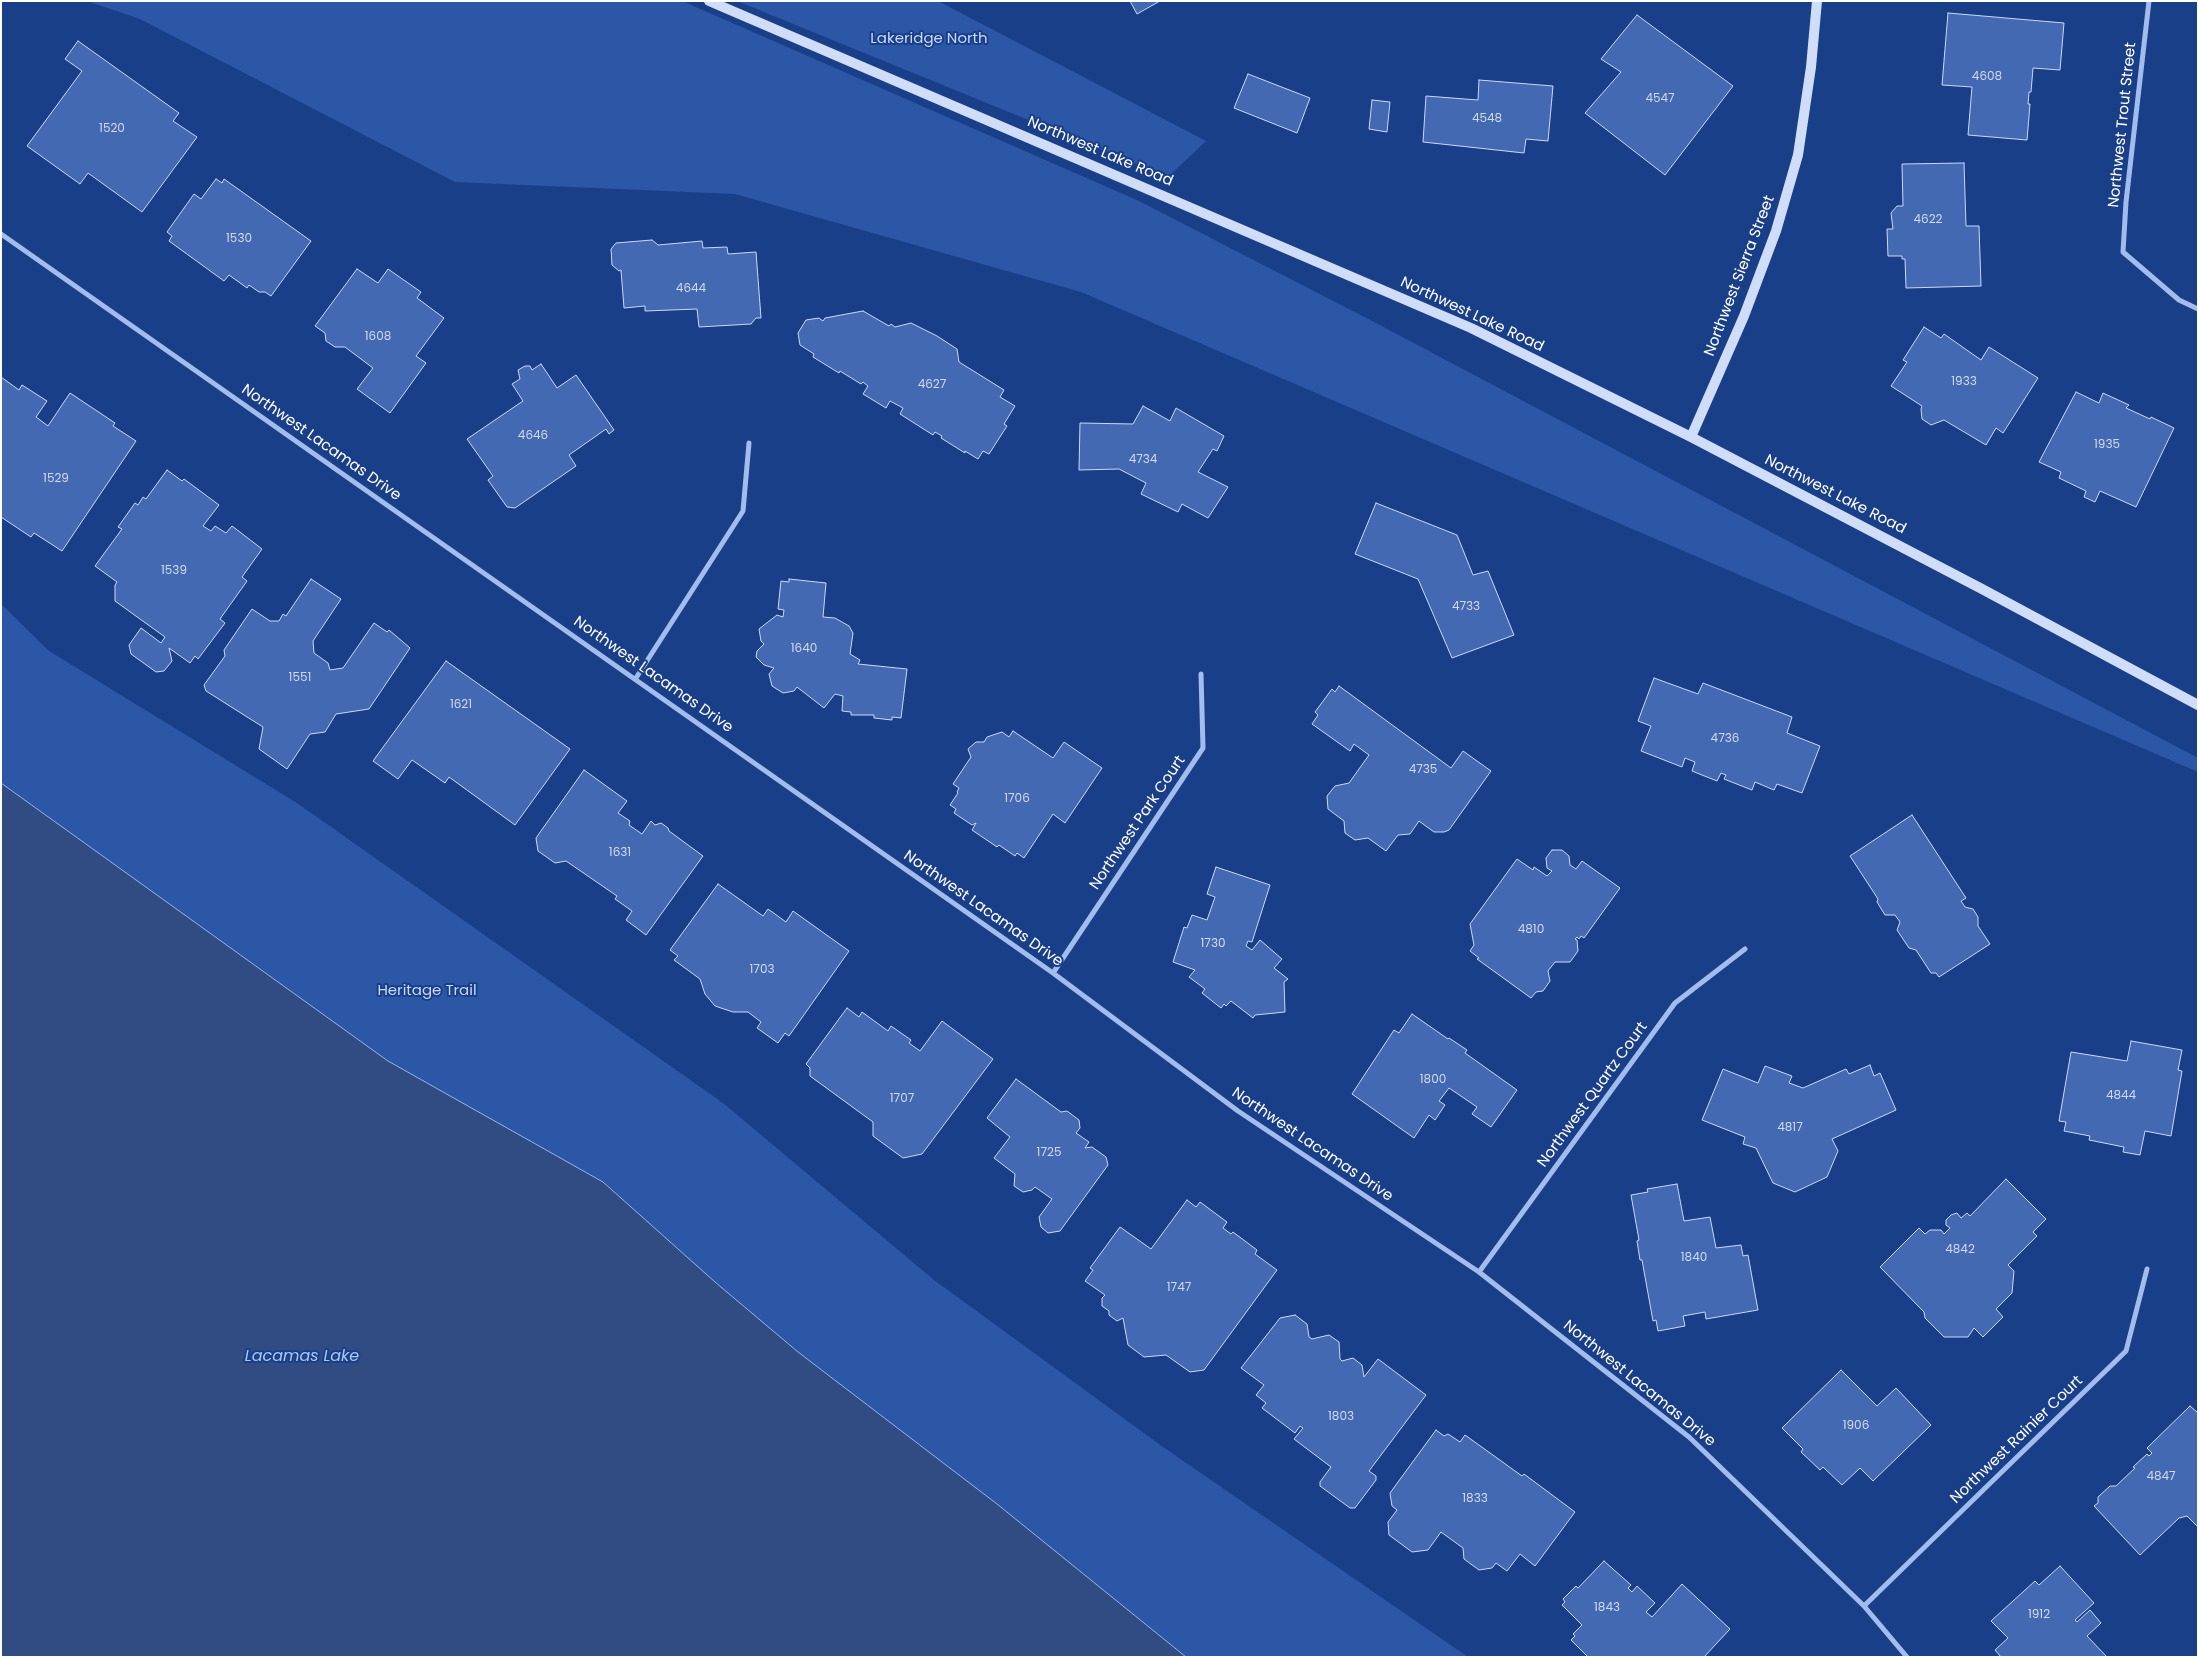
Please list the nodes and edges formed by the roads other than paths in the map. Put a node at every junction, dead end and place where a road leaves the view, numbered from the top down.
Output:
1 (709, 1) edge
2 (1817, 1) edge
3 (2150, 1) edge
4 (1, 234) edge
5 (2198, 310) edge
6 (1691, 438) junction
7 (749, 443) dead end
8 (1201, 674) dead end
9 (636, 678) junction
10 (2198, 705) edge
11 (1745, 949) dead end
12 (1053, 974) junction
13 (2147, 1269) dead end
14 (1478, 1272) junction
15 (1864, 1606) junction
16 (1907, 1657) edge

1 - 6 main road, Northwest Lake Road
2 - 6 main road, Northwest Sierra Street
3 - 5 street, Northwest Trout Street
4 - 9 street, Northwest Lacamas Drive
6 - 10 main road, Northwest Lake Road
7 - 9 street
8 - 12 street, Northwest Park Court
9 - 12 street, Northwest Lacamas Drive
11 - 14 street, Northwest Quartz Court
12 - 14 street, Northwest Lacamas Drive
13 - 15 street, Northwest Rainier Court
14 - 15 street, Northwest Lacamas Drive
15 - 16 street, Northwest Lacamas Drive

